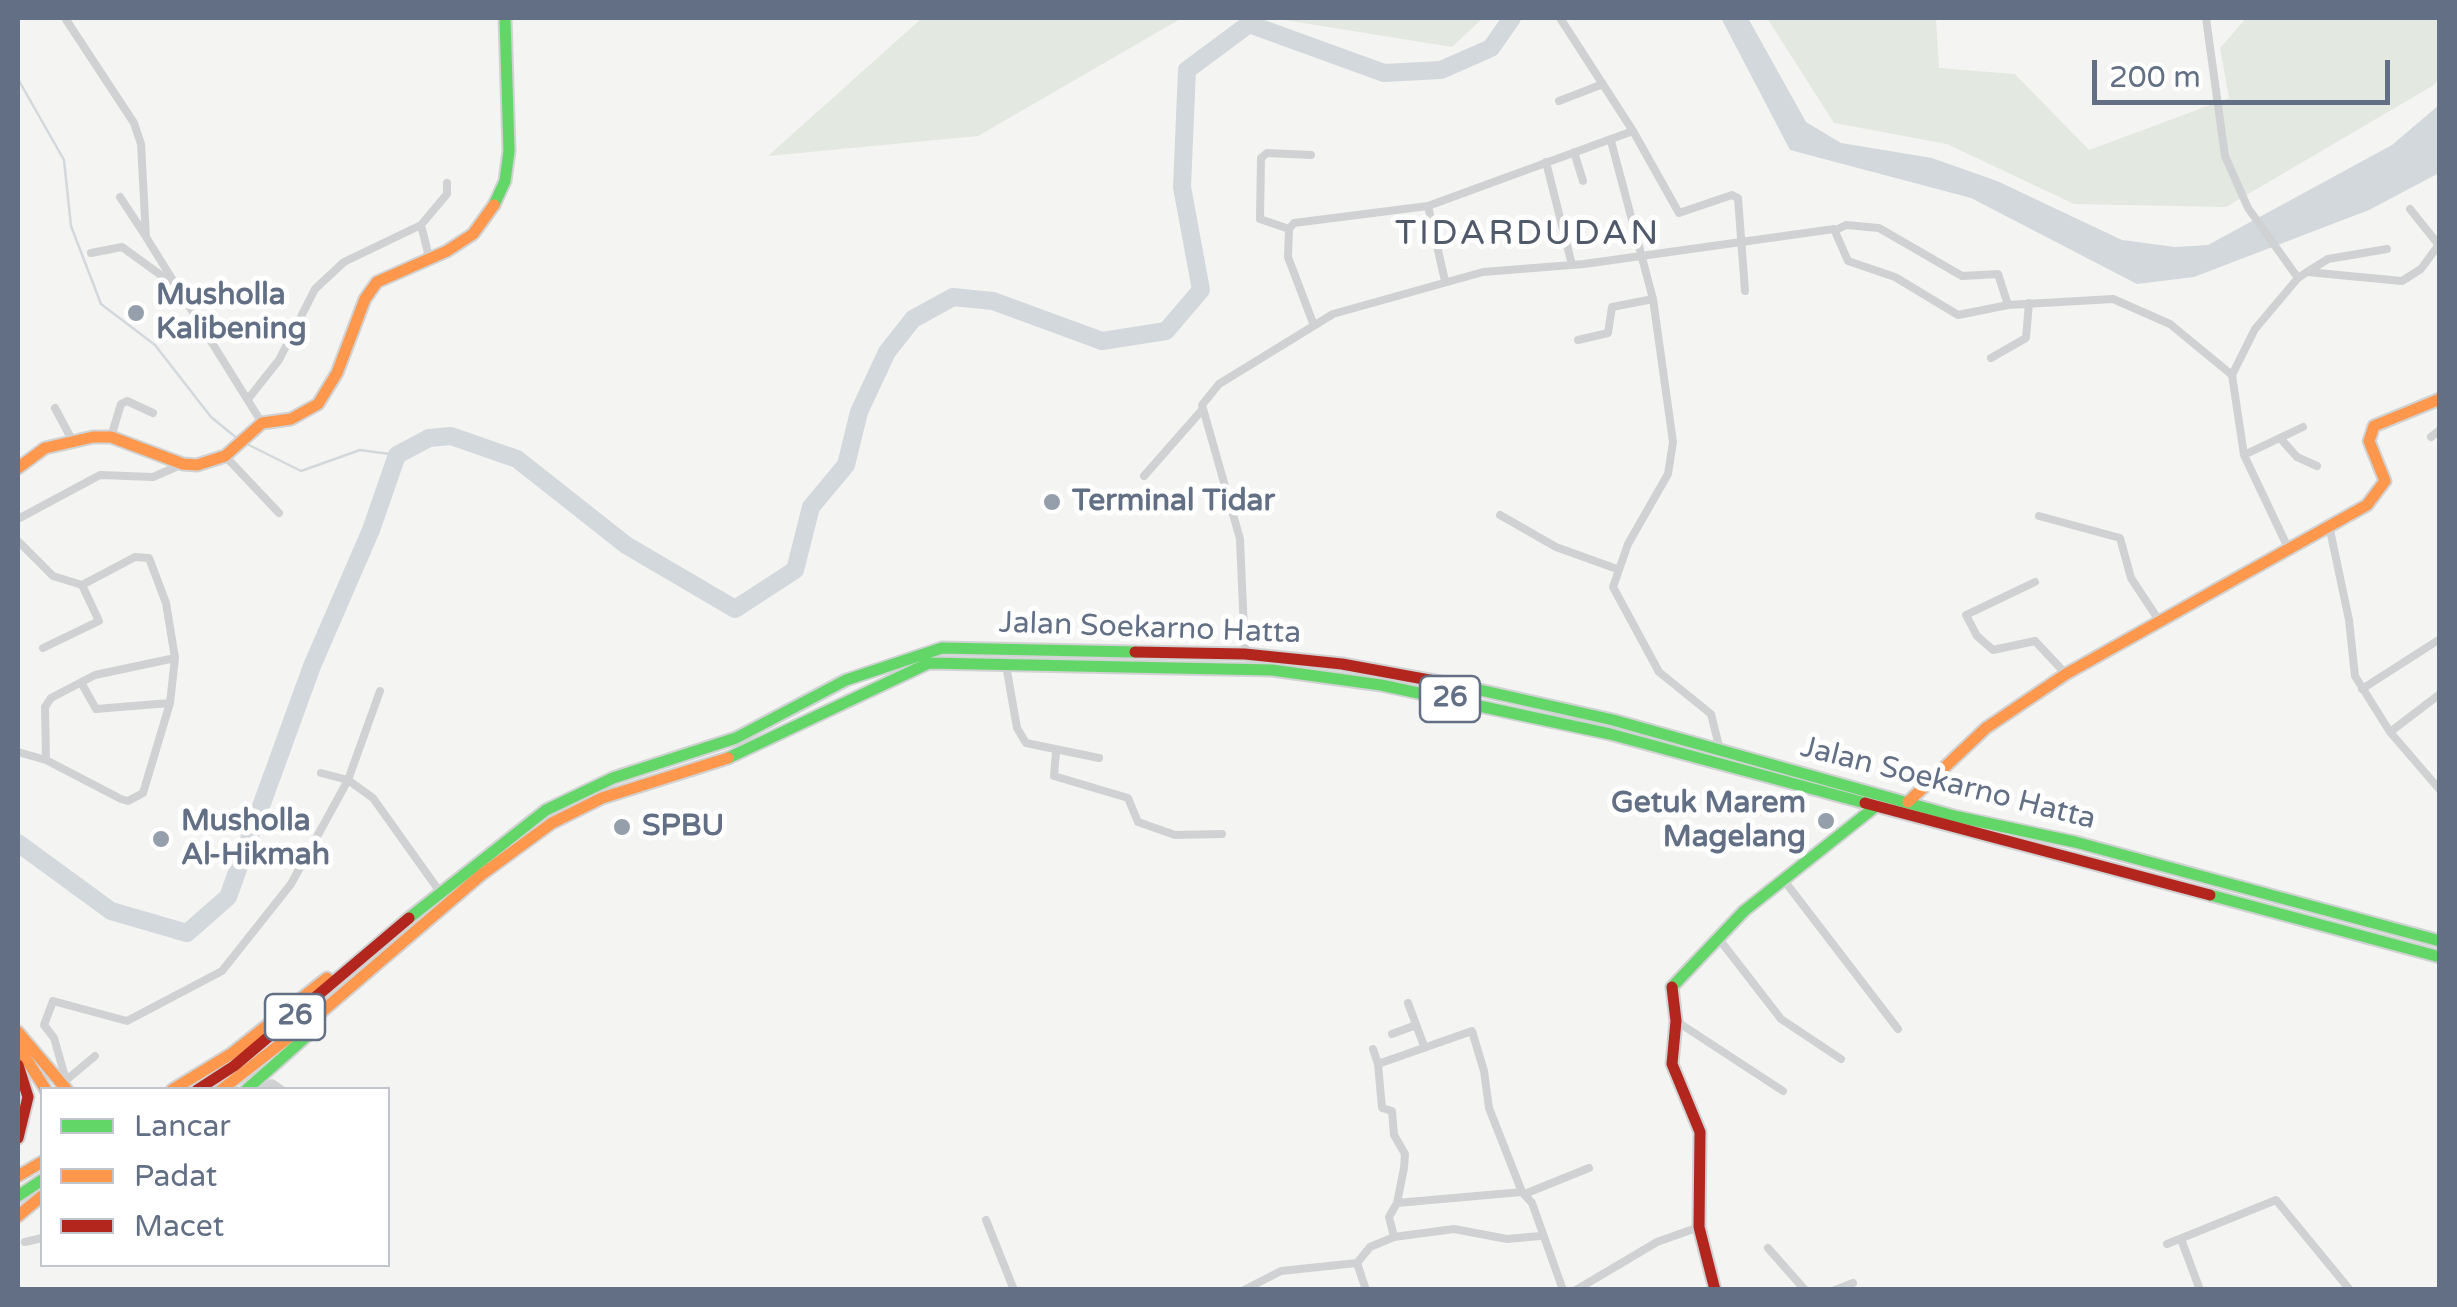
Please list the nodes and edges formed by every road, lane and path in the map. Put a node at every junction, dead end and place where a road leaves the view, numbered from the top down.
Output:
1 (64, 18) edge
2 (505, 18) edge
3 (1560, 18) edge
4 (2206, 18) edge
5 (1603, 84) junction
6 (1559, 101) dead end
7 (1633, 131) junction
8 (1611, 140) junction
9 (1574, 152) junction
10 (1311, 156) dead end
11 (1546, 162) junction
12 (1583, 181) dead end
13 (447, 184) dead end
14 (120, 197) dead end
15 (1428, 206) junction
16 (2410, 208) dead end
17 (420, 224) junction
18 (1289, 229) junction
19 (1836, 230) junction
20 (146, 237) junction
21 (1743, 241) junction
22 (2439, 243) edge
23 (2387, 249) dead end
24 (91, 253) dead end
25 (1640, 254) junction
26 (430, 257) junction
27 (1572, 264) junction
28 (2307, 272) junction
29 (2298, 278) junction
30 (1445, 281) junction
31 (174, 283) junction
32 (1744, 291) dead end
33 (1652, 298) junction
34 (2028, 303) junction
35 (2008, 304) junction
36 (1313, 323) junction
37 (1578, 340) dead end
38 (1990, 358) dead end
39 (2232, 376) junction
40 (248, 399) junction
41 (2440, 399) edge
42 (55, 408) dead end
43 (1202, 410) junction
44 (153, 414) dead end
45 (262, 423) junction
46 (2303, 427) dead end
47 (2440, 430) edge
48 (111, 437) junction
49 (2431, 437) dead end
50 (2280, 438) junction
51 (72, 440) junction
52 (2244, 455) junction
53 (224, 456) junction
54 (183, 464) junction
55 (2317, 466) dead end
56 (18, 468) edge
57 (1144, 476) dead end
58 (279, 513) dead end
59 (1500, 515) dead end
60 (2039, 516) dead end
61 (18, 519) edge
62 (2330, 531) junction
63 (18, 541) edge
64 (2290, 552) junction
65 (1617, 569) junction
66 (2035, 582) dead end
67 (82, 585) junction
68 (2160, 622) junction
69 (2440, 639) edge
70 (43, 648) dead end
71 (942, 648) junction
72 (1245, 654) junction
73 (175, 658) junction
74 (940, 662) junction
75 (1006, 665) junction
76 (2066, 674) junction
77 (82, 684) junction
78 (2362, 689) junction
79 (380, 691) dead end
80 (2440, 694) edge
81 (170, 703) junction
82 (2390, 732) junction
83 (1720, 751) junction
84 (18, 752) edge
85 (1056, 752) junction
86 (1100, 758) dead end
87 (46, 760) junction
88 (322, 772) dead end
89 (348, 780) junction
90 (2440, 790) edge
91 (1908, 802) junction
92 (1875, 807) junction
93 (2023, 832) junction
94 (1222, 834) dead end
95 (2023, 846) junction
96 (1784, 879) junction
97 (440, 892) junction
98 (402, 932) junction
99 (1719, 939) junction
100 (391, 942) junction
101 (2440, 942) edge
102 (2440, 958) edge
103 (1408, 1003) dead end
104 (1676, 1022) junction
105 (1416, 1026) junction
106 (1898, 1029) dead end
107 (18, 1032) edge
108 (1392, 1034) dead end
109 (18, 1046) edge
110 (1424, 1046) junction
111 (1373, 1049) dead end
112 (96, 1056) dead end
113 (1842, 1059) dead end
114 (1378, 1064) junction
115 (18, 1065) edge
116 (64, 1085) edge
117 (261, 1085) edge
118 (21, 1087) edge
119 (44, 1087) edge
120 (177, 1087) edge
121 (202, 1087) edge
122 (225, 1087) edge
123 (1783, 1092) dead end
124 (18, 1138) edge
125 (40, 1163) edge
126 (1589, 1168) dead end
127 (18, 1176) edge
128 (40, 1181) edge
129 (1524, 1192) junction
130 (18, 1196) edge
131 (40, 1198) edge
132 (1398, 1203) junction
133 (18, 1216) edge
134 (986, 1220) dead end
135 (1699, 1227) junction
136 (1540, 1236) junction
137 (1394, 1237) junction
138 (40, 1238) edge
139 (2181, 1239) junction
140 (24, 1242) dead end
141 (2167, 1244) dead end
142 (1768, 1248) dead end
143 (1356, 1262) junction
144 (1852, 1283) dead end
145 (1014, 1290) edge
146 (1244, 1290) edge
147 (1366, 1290) edge
148 (1563, 1290) edge
149 (1576, 1290) edge
150 (1715, 1290) edge
151 (1805, 1290) edge
152 (1834, 1290) edge
153 (2200, 1290) edge
154 (2350, 1290) edge

1 - 20 street
2 - 26 main road
3 - 5 street
4 - 29 street
5 - 6 street
5 - 7 street
7 - 8 street
7 - 21 street
8 - 9 street
8 - 25 street
9 - 11 street
9 - 12 street
10 - 18 street
11 - 15 street
11 - 27 street
13 - 17 street
14 - 20 street
15 - 18 street
15 - 30 street
16 - 22 street
17 - 26 street
17 - 40 street
18 - 36 street
19 - 21 street
19 - 35 street
19 - 35 street
20 - 31 street
21 - 25 street
21 - 32 street
22 - 28 street
23 - 28 street
24 - 31 street
25 - 27 street
25 - 33 street
26 - 45 main road
27 - 30 street
28 - 29 street
29 - 39 street
30 - 36 street
31 - 40 street
33 - 37 street
33 - 65 street
34 - 35 street
34 - 38 street
34 - 39 street
36 - 43 street
39 - 52 street
40 - 45 street
41 - 62 main road
42 - 51 street
43 - 57 street
43 - 72 street
44 - 48 street
45 - 53 main road
46 - 50 street
47 - 49 street
48 - 51 main road
48 - 54 main road
50 - 52 street
50 - 55 street
51 - 56 main road
52 - 64 street
53 - 54 main road
53 - 58 street
54 - 61 street
59 - 65 street
60 - 68 street
62 - 64 main road
62 - 78 street
63 - 67 street
64 - 68 main road
65 - 83 street
66 - 76 street
67 - 70 street
67 - 73 street
68 - 76 main road
69 - 78 street
71 - 72 main road, Jalan Soekarno Hatta / 26
71 - 74 main road
71 - 97 main road, Jalan Soekarno Hatta / 26
72 - 83 main road, Jalan Soekarno Hatta / 26
73 - 77 street
73 - 81 street
74 - 75 main road, Jalan Soekarno Hatta / 26
74 - 98 main road, Jalan Soekarno Hatta / 26
75 - 85 street
75 - 92 main road, Jalan Soekarno Hatta / 26
76 - 91 main road
77 - 81 street
77 - 87 street
78 - 82 street
79 - 89 street
80 - 82 street
81 - 87 street
82 - 90 street
83 - 91 main road, Jalan Soekarno Hatta / 26
84 - 87 street
85 - 86 street
85 - 94 street
88 - 89 street
89 - 97 street
89 - 116 street
91 - 93 main road, Jalan Soekarno Hatta / 26
92 - 95 main road, Jalan Soekarno Hatta / 26
92 - 96 main road
93 - 95 main road
93 - 101 main road, Jalan Soekarno Hatta / 26
95 - 102 main road, Jalan Soekarno Hatta / 26
96 - 99 main road
96 - 106 street
97 - 98 main road, Jalan Soekarno Hatta / 26
98 - 100 main road, Jalan Soekarno Hatta / 26
98 - 117 main road
98 - 120 main road
99 - 104 main road
99 - 113 street
100 - 121 main road, Jalan Soekarno Hatta / 26
100 - 122 main road, Jalan Soekarno Hatta / 26
103 - 105 street
104 - 123 street
104 - 135 main road
105 - 108 street
105 - 110 street
107 - 116 main road
109 - 119 main road
110 - 114 street
110 - 129 street
111 - 114 street
112 - 116 street
114 - 132 street
115 - 118 main road
118 - 124 main road
125 - 127 main road
126 - 129 street
128 - 130 main road
129 - 132 street
129 - 136 street
131 - 133 main road
132 - 137 street
134 - 145 street
135 - 149 street
135 - 150 main road
136 - 137 street
136 - 148 street
137 - 143 street
138 - 140 street
139 - 141 street
139 - 153 street
139 - 154 street
142 - 151 street
143 - 146 street
143 - 147 street
144 - 152 street

